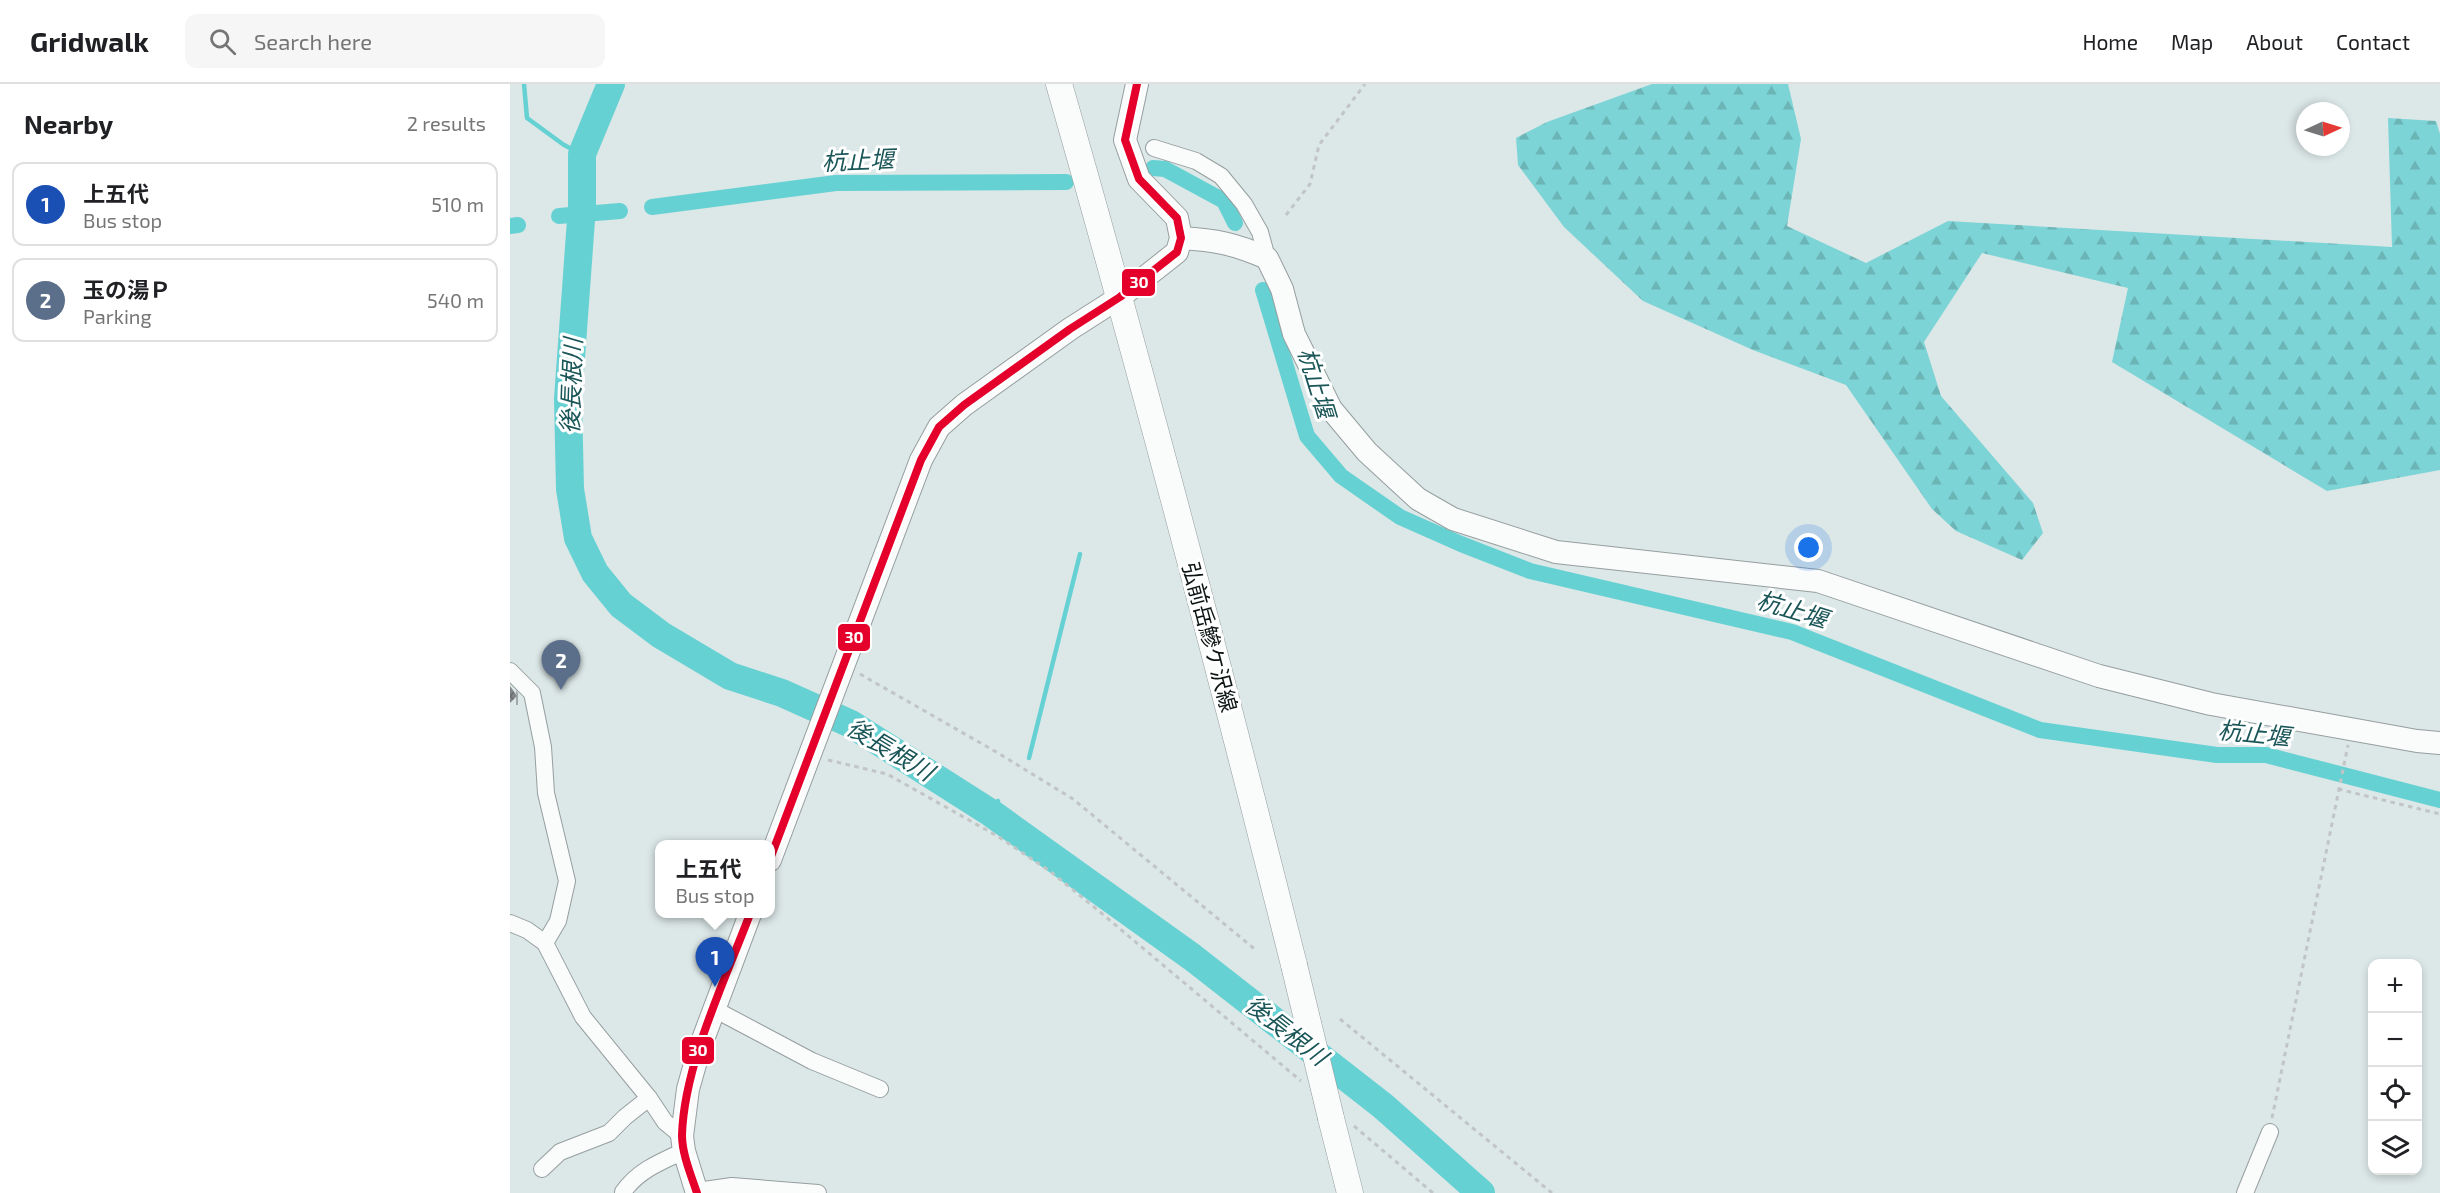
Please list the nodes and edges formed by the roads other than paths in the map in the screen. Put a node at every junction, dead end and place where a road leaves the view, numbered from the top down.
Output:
1 (1059, 84) edge
2 (1137, 84) edge
3 (1154, 148) dead end
4 (1181, 238) junction
5 (1267, 258) junction
6 (1120, 297) junction
7 (510, 671) edge
8 (2440, 743) edge
9 (775, 849) edge
10 (748, 918) edge
11 (510, 922) edge
12 (545, 943) junction
13 (714, 1009) junction
14 (880, 1089) dead end
15 (649, 1098) junction
16 (2270, 1132) road end
17 (683, 1144) junction
18 (542, 1169) dead end
19 (623, 1191) dead end
20 (697, 1192) edge
21 (818, 1193) edge
22 (1350, 1193) edge
23 (2245, 1193) edge

1 - 6 main road, 弘前岳鰺ケ沢線
2 - 4 street
3 - 5 street
4 - 5 street
4 - 6 street
5 - 8 street
6 - 9 street
6 - 22 main road, 弘前岳鰺ケ沢線, bridge
7 - 12 street
10 - 13 street
11 - 12 street
12 - 15 street
13 - 14 street
13 - 17 street
15 - 17 street
15 - 18 street
16 - 23 street
17 - 19 street
17 - 20 street
20 - 21 street

